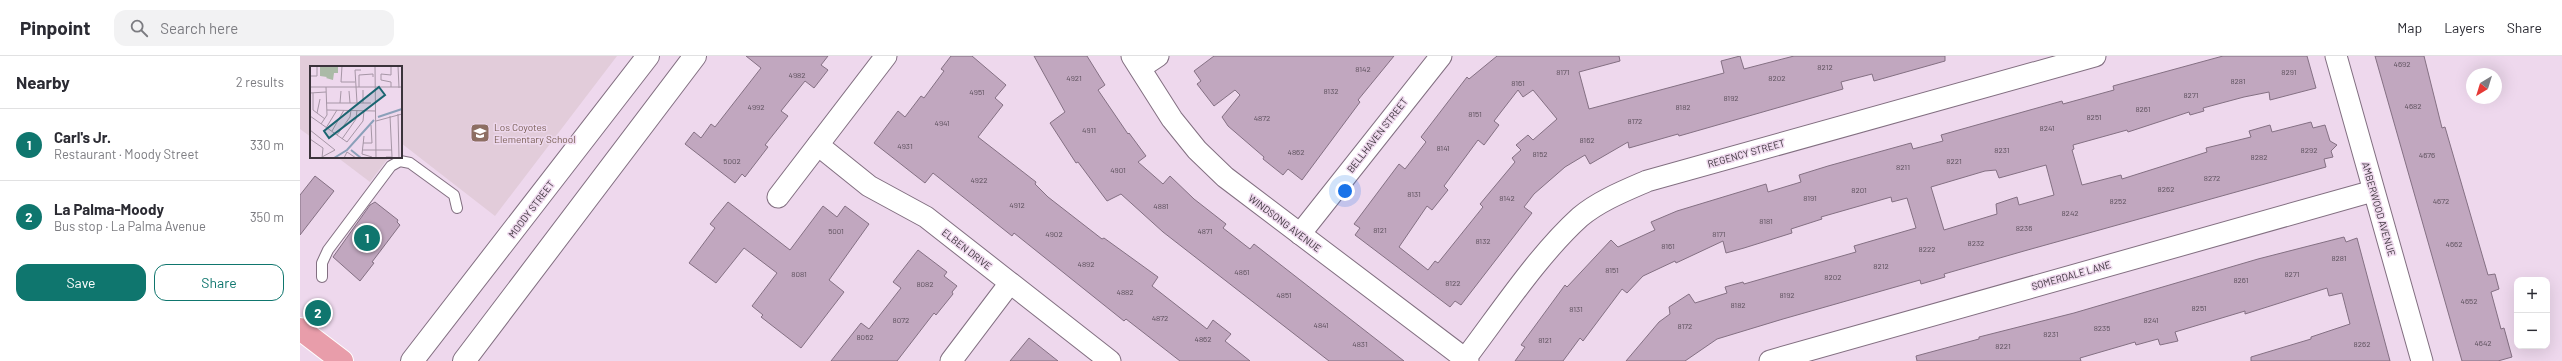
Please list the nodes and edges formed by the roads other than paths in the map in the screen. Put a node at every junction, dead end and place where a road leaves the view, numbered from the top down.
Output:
1 (648, 56) edge
2 (886, 56) edge
3 (1158, 56) edge
4 (1441, 56) edge
5 (2095, 56) edge
6 (2336, 56) edge
7 (685, 59) edge
8 (1136, 62) edge
9 (818, 145) junction
10 (2373, 191) junction
11 (778, 197) dead end
12 (458, 208) dead end
13 (1300, 234) junction
14 (322, 277) dead end
15 (1010, 283) junction
16 (300, 329) edge
17 (1466, 360) edge
18 (342, 361) edge
19 (412, 361) edge
20 (464, 361) edge
21 (951, 361) edge
22 (1110, 361) edge
23 (1770, 361) edge
24 (2422, 361) edge

1 - 19 main road, MOODY STREET
2 - 9 street
3 - 8 street
4 - 13 street, BELLHAVEN STREET
5 - 17 street, REGENCY STREET
6 - 10 street, AMBERWOOD AVENUE
7 - 20 main road
8 - 13 street, WINDSONG AVENUE
9 - 11 street
9 - 15 street, ELBEN DRIVE
10 - 23 street, SOMERDALE LANE
10 - 24 street, AMBERWOOD AVENUE
12 - 14 lane
13 - 17 street, WINDSONG AVENUE
15 - 21 street
15 - 22 street, ELBEN DRIVE
16 - 18 main road

